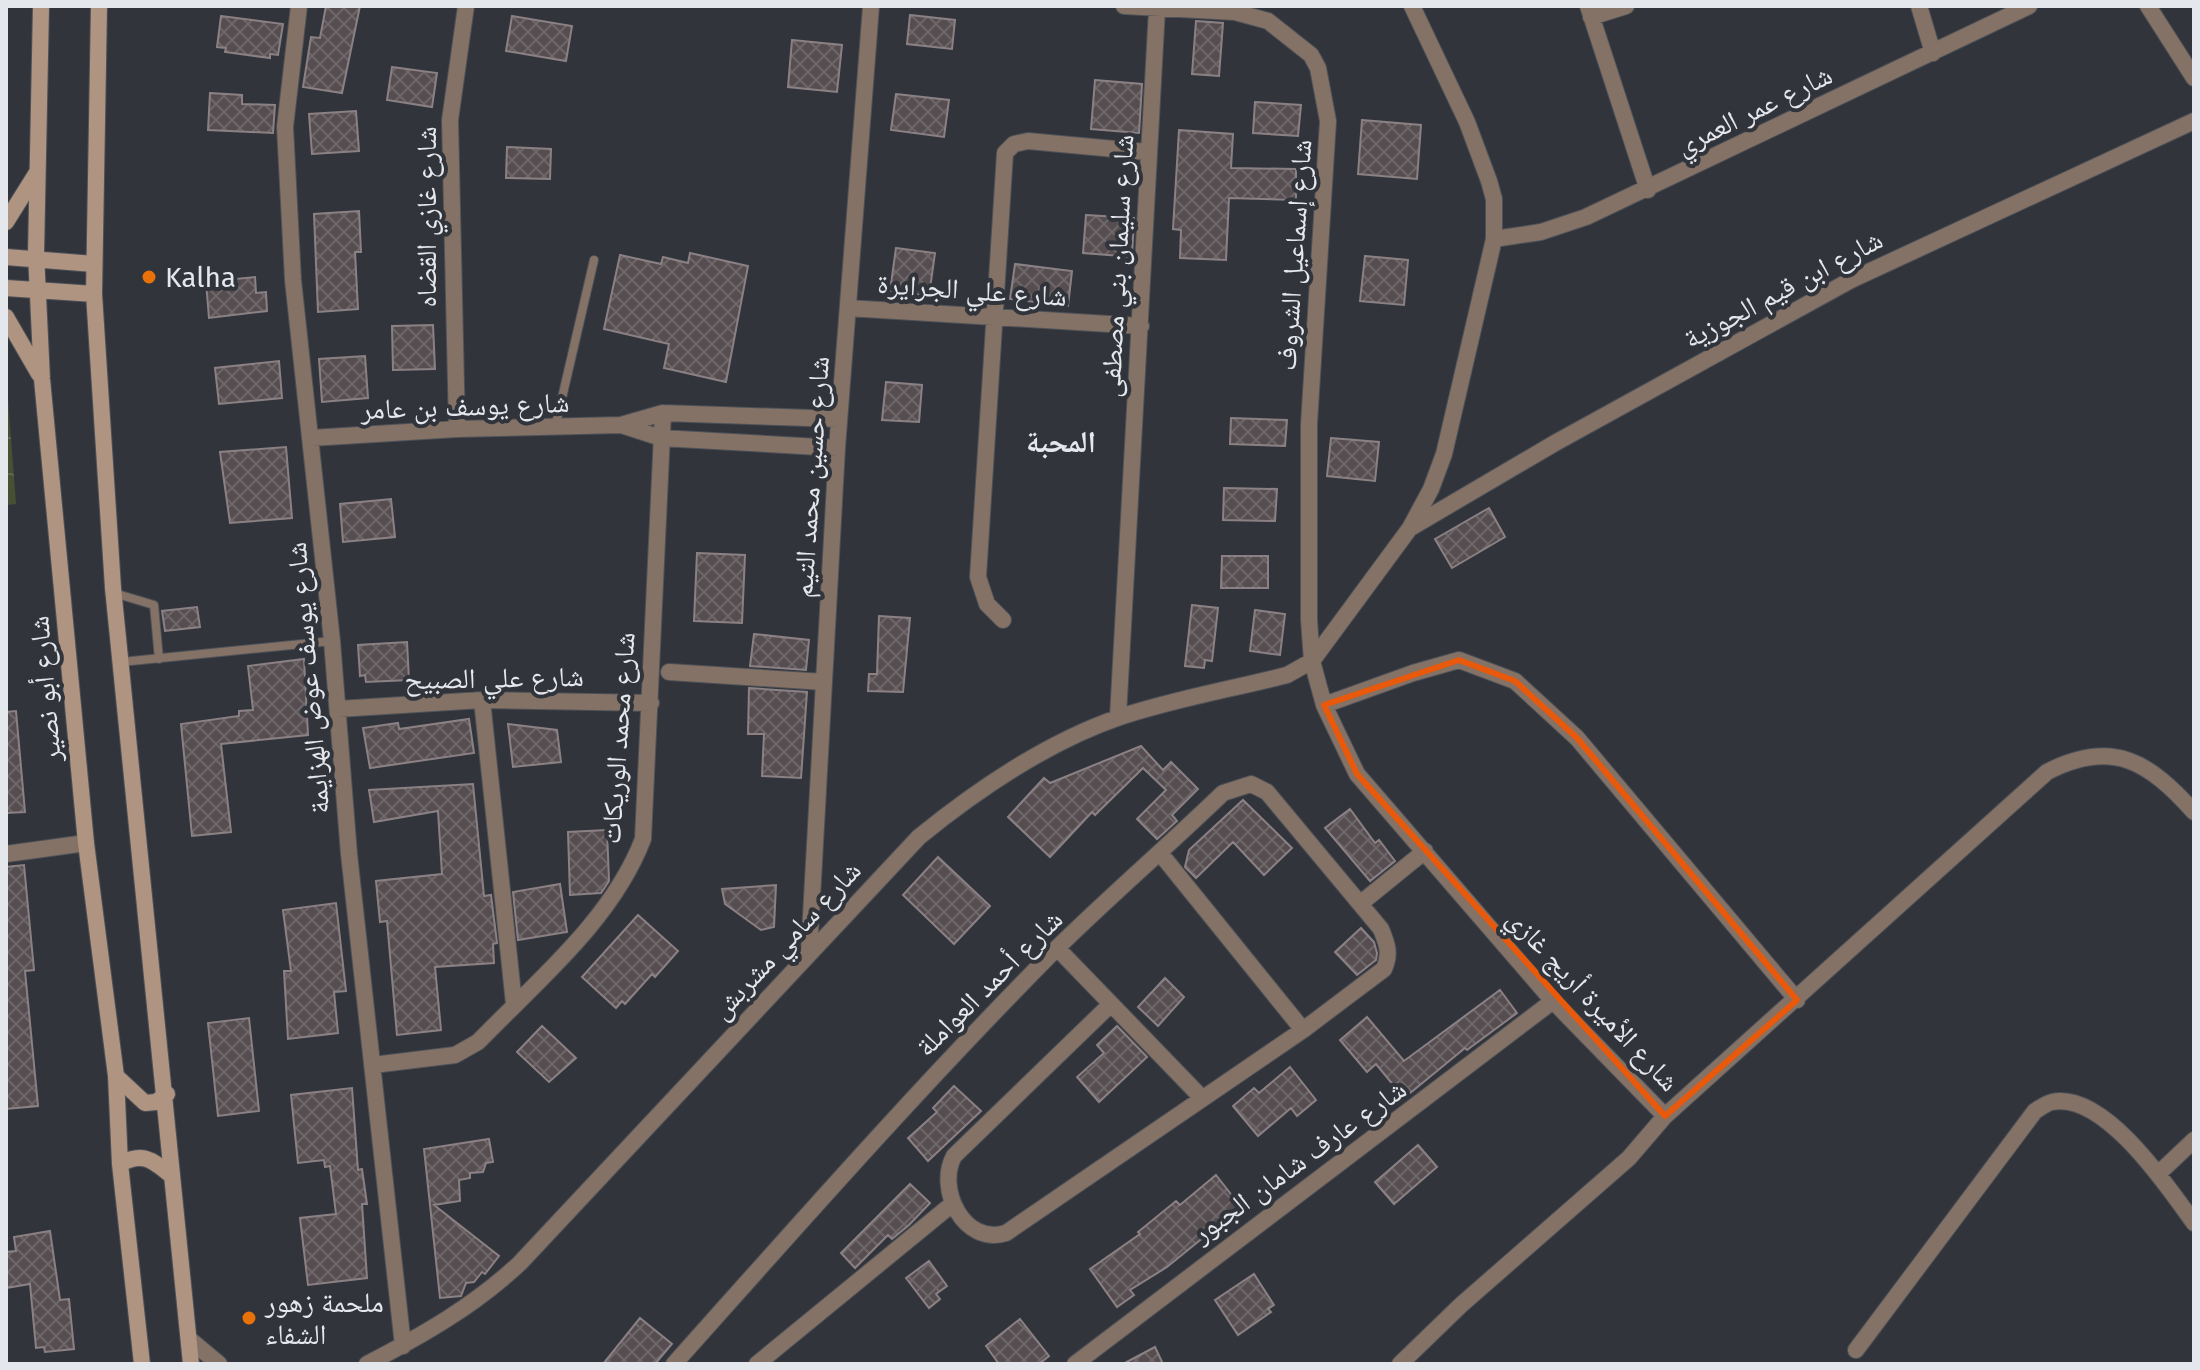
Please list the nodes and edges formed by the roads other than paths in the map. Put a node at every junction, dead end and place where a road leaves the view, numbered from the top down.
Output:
1 (41, 6) edge
2 (99, 6) edge
3 (299, 6) edge
4 (466, 6) edge
5 (871, 6) edge
6 (1124, 6) edge
7 (1412, 6) edge
8 (1626, 6) edge
9 (1919, 6) edge
10 (2029, 6) edge
11 (2148, 6) edge
12 (1157, 9) junction
13 (1590, 11) edge
14 (1933, 53) junction
15 (2194, 78) edge
16 (2194, 121) edge
17 (1147, 152) junction
18 (37, 173) junction
19 (1648, 190) junction
20 (6, 222) edge
21 (1494, 239) junction
22 (6, 257) edge
23 (594, 260) dead end
24 (37, 261) junction
25 (94, 264) junction
26 (6, 288) edge
27 (38, 290) junction
28 (94, 294) junction
29 (848, 308) junction
30 (6, 317) edge
31 (996, 320) junction
32 (1141, 326) junction
33 (42, 379) junction
34 (663, 413) junction
35 (839, 419) junction
36 (621, 425) junction
37 (457, 429) junction
38 (554, 429) junction
39 (311, 438) junction
40 (661, 438) junction
41 (837, 448) junction
42 (1410, 528) junction
43 (113, 593) junction
44 (1003, 620) dead end
45 (332, 641) junction
46 (159, 659) junction
47 (1312, 661) junction
48 (121, 662) junction
49 (669, 672) dead end
50 (824, 682) junction
51 (482, 700) junction
52 (651, 703) junction
53 (1324, 705) junction
54 (338, 709) junction
55 (1118, 717) junction
56 (2194, 812) edge
57 (86, 843) junction
58 (1425, 851) junction
59 (1160, 853) junction
60 (6, 854) edge
61 (1361, 903) junction
62 (1057, 948) junction
63 (809, 952) junction
64 (1797, 1000) junction
65 (1553, 1001) junction
66 (514, 1004) junction
67 (1111, 1004) junction
68 (1303, 1030) junction
69 (373, 1065) junction
70 (116, 1076) junction
71 (167, 1094) junction
72 (1202, 1098) junction
73 (1665, 1116) junction
74 (2194, 1140) edge
75 (120, 1164) junction
76 (2158, 1174) junction
77 (172, 1176) junction
78 (951, 1205) junction
79 (2194, 1223) edge
80 (189, 1339) junction
81 (403, 1346) junction
82 (1856, 1350) dead end
83 (142, 1364) edge
84 (191, 1364) edge
85 (219, 1364) edge
86 (367, 1364) edge
87 (674, 1364) edge
88 (757, 1364) edge
89 (1075, 1364) edge
90 (1400, 1364) edge

1 - 18 main road, شارع أبو نصير
2 - 25 main road
3 - 39 street, شارع يوسف عوض الهزايمة
4 - 37 street, شارع غازي القضاه
5 - 29 street, شارع حسين محمد التيم
6 - 12 street, شارع إسماعيل الشروف
7 - 21 street
8 - 13 street
9 - 14 street
10 - 14 street, شارع عمر العمري
11 - 15 street
12 - 17 street, شارع سليمان بني مصطفى
12 - 47 street, شارع إسماعيل الشروف
13 - 19 street
14 - 19 street, شارع عمر العمري
16 - 42 street, شارع ابن قيم الجوزية
17 - 31 street
17 - 32 street, شارع سليمان بني مصطفى
18 - 20 main road
18 - 24 main road, شارع أبو نصير
19 - 21 street, شارع عمر العمري
21 - 42 street
22 - 24 main road
23 - 38 lane
24 - 25 main road
24 - 27 main road, شارع أبو نصير
25 - 28 main road
26 - 27 main road
27 - 28 main road
27 - 33 main road, شارع أبو نصير
28 - 43 main road
29 - 31 street, شارع علي الجرايرة
29 - 35 street, شارع حسين محمد التيم
30 - 33 main road
31 - 32 street, شارع علي الجرايرة
31 - 44 street
32 - 55 street, شارع سليمان بني مصطفى
33 - 57 main road, شارع أبو نصير
34 - 35 street, شارع يوسف بن عامر
34 - 36 street, شارع يوسف بن عامر
34 - 40 street, شارع محمد الوريكات
35 - 41 street, شارع حسين محمد التيم
36 - 38 street, شارع يوسف بن عامر
36 - 40 street, شارع يوسف بن عامر
37 - 38 street, شارع يوسف بن عامر
37 - 39 street, شارع يوسف بن عامر
39 - 45 street, شارع يوسف عوض الهزايمة
40 - 41 street, شارع يوسف بن عامر
40 - 52 street, شارع محمد الوريكات
41 - 50 street, شارع حسين محمد التيم
42 - 47 street
43 - 46 lane
43 - 48 main road
45 - 46 lane
45 - 54 street, شارع يوسف عوض الهزايمة
46 - 48 lane
47 - 53 street, شارع الأميرة أريج غازي
47 - 55 street, شارع سامي مشربش
48 - 71 main road
49 - 50 street
50 - 63 street, شارع حسين محمد التيم
51 - 52 street, شارع علي الصبيح
51 - 54 street, شارع علي الصبيح
51 - 66 street
52 - 66 street, شارع محمد الوريكات
53 - 58 street, شارع الأميرة أريج غازي
53 - 64 street
54 - 69 street, شارع يوسف عوض الهزايمة
55 - 63 street, شارع سامي مشربش
56 - 64 street
57 - 60 street
57 - 70 main road, شارع أبو نصير
58 - 61 street
58 - 65 street, شارع الأميرة أريج غازي
59 - 61 street, شارع أحمد العواملة
59 - 62 street, شارع أحمد العواملة
59 - 68 street
61 - 68 street, شارع أحمد العواملة
62 - 67 street
62 - 87 street, شارع أحمد العواملة
63 - 81 street, شارع سامي مشربش
64 - 73 street
65 - 73 street, شارع الأميرة أريج غازي
65 - 89 street, شارع عارف شامان الجبور
66 - 69 street, شارع محمد الوريكات
67 - 72 street
67 - 78 street
68 - 72 street, شارع أحمد العواملة
69 - 81 street, شارع يوسف عوض الهزايمة
70 - 71 main road
70 - 75 main road, شارع أبو نصير
71 - 77 main road
72 - 78 street, شارع أحمد العواملة
73 - 90 street, شارع الأميرة أريج غازي
74 - 76 street
75 - 77 main road
75 - 83 main road, شارع أبو نصير
76 - 79 street
76 - 82 street
77 - 80 main road
78 - 88 street
80 - 84 main road
80 - 85 street
81 - 86 street, شارع سامي مشربش

